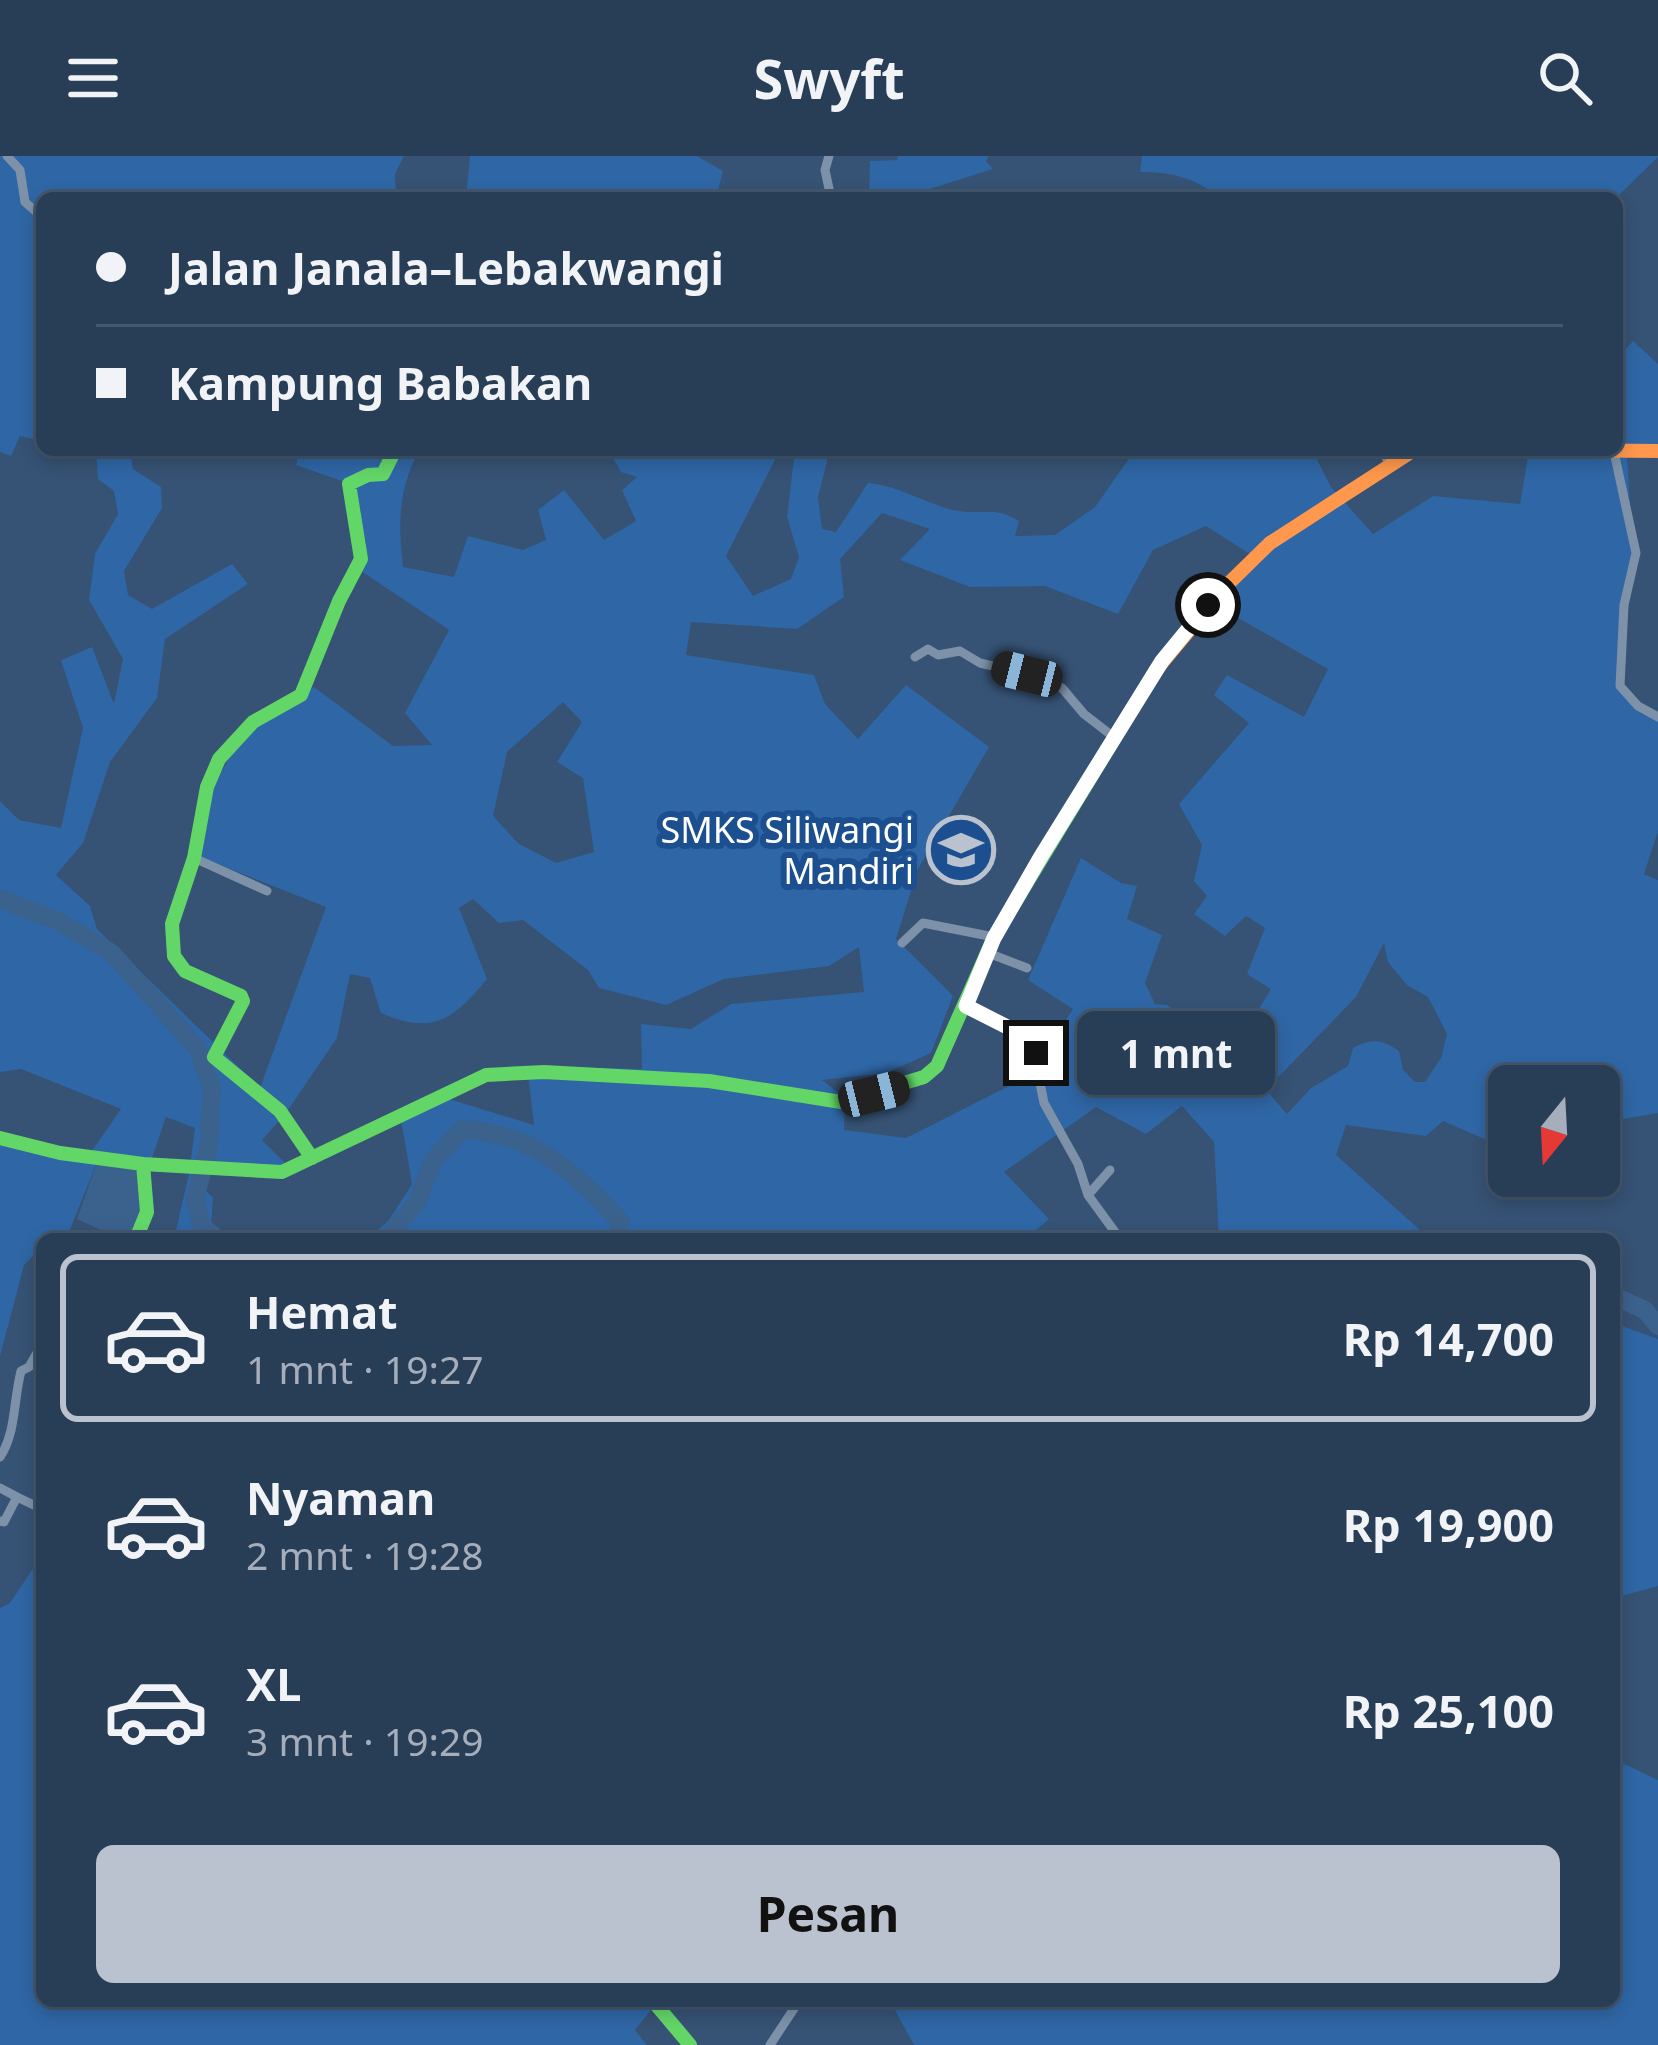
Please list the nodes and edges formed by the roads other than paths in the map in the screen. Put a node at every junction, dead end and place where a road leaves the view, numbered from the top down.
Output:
1 (7, 156) edge
2 (829, 156) edge
3 (830, 192) edge
4 (36, 212) edge
5 (1623, 452) edge
6 (1658, 452) edge
7 (392, 456) edge
8 (1615, 456) edge
9 (1385, 457) edge
10 (949, 639) dead end
11 (960, 651) junction
12 (915, 657) dead end
13 (1658, 717) edge
14 (1115, 738) junction
15 (194, 858) junction
16 (267, 891) dead end
17 (902, 943) dead end
18 (991, 945) junction
19 (1027, 968) dead end
20 (966, 1006) junction
21 (0, 1138) edge
22 (312, 1158) junction
23 (143, 1164) junction
24 (1110, 1170) dead end
25 (1088, 1195) junction
26 (141, 1233) edge
27 (1107, 1233) edge
28 (36, 1355) edge
29 (0, 1457) edge
30 (0, 1489) edge
31 (16, 1497) junction
32 (36, 1506) edge
33 (0, 1521) edge
34 (658, 2007) edge
35 (795, 2007) edge
36 (690, 2045) edge
37 (770, 2045) edge

1 - 4 street
2 - 3 street
5 - 6 main road
7 - 15 main road
8 - 13 street
9 - 14 main road
10 - 11 street
11 - 12 street
11 - 14 street
14 - 18 main road
15 - 16 street
15 - 22 main road
17 - 18 street
18 - 19 street
18 - 20 main road
20 - 22 main road
20 - 25 street
21 - 23 main road
22 - 23 main road
23 - 26 main road
24 - 25 street
25 - 27 street
28 - 29 street
30 - 31 street
31 - 32 street
31 - 33 street
34 - 36 main road
35 - 37 street

